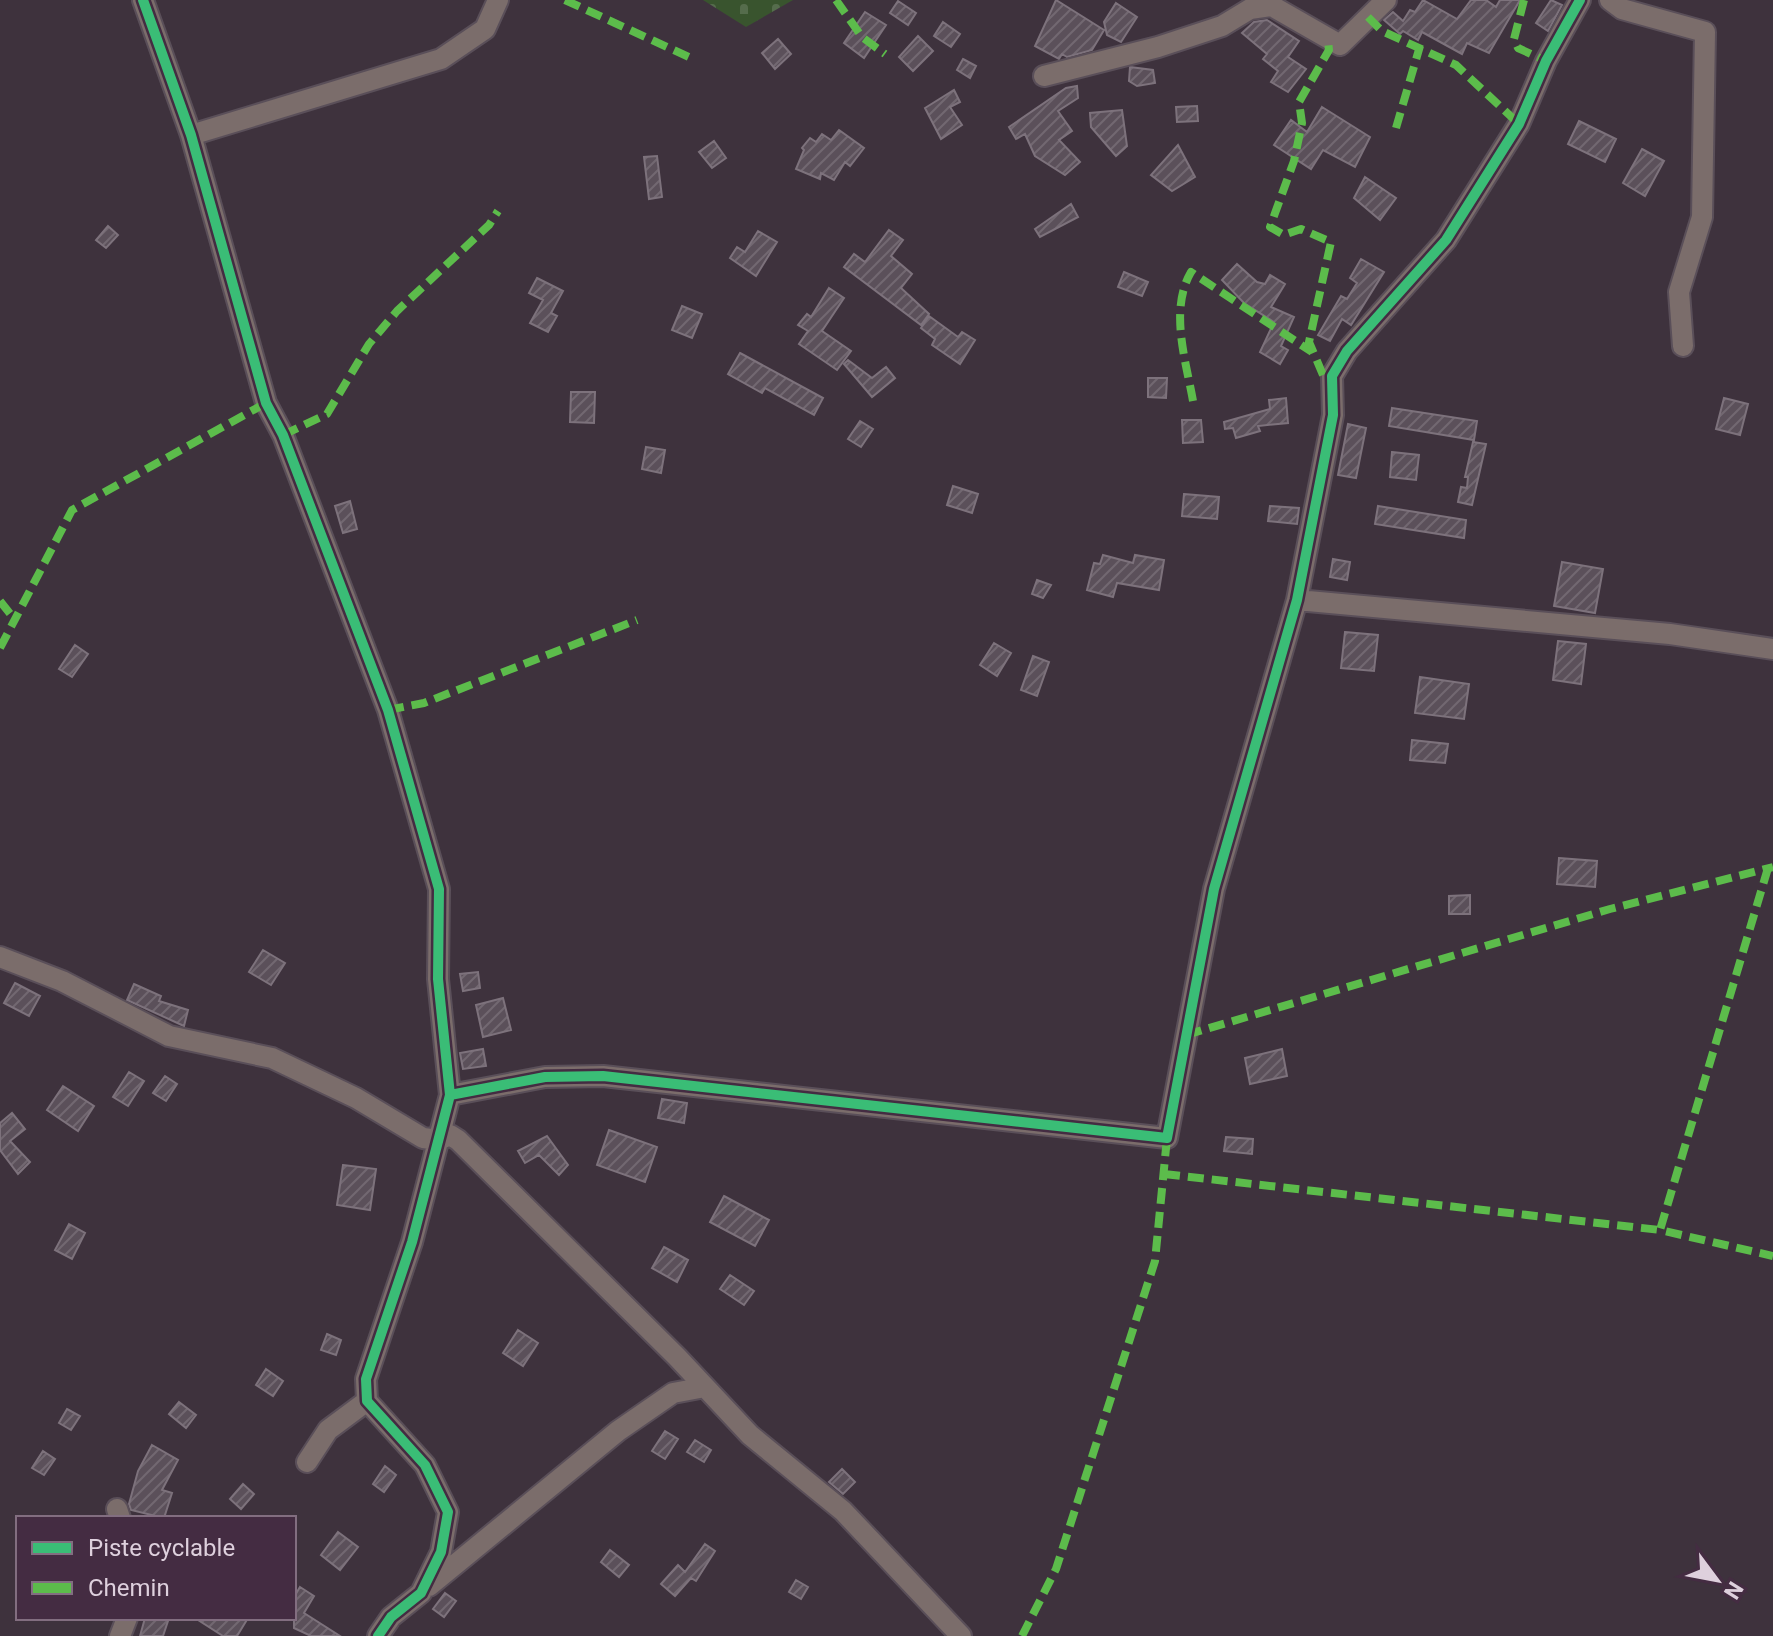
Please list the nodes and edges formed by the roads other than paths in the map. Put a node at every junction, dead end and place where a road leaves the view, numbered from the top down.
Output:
1 (143, 0) edge
2 (498, 0) edge
3 (1386, 0) edge
4 (1580, 0) edge
5 (1610, 0) edge
6 (1044, 76) dead end
7 (191, 135) junction
8 (1683, 346) dead end
9 (1297, 600) junction
10 (1773, 649) edge
11 (0, 957) edge
12 (450, 1095) junction
13 (439, 1140) junction
14 (705, 1387) junction
15 (367, 1401) junction
16 (307, 1462) dead end
17 (421, 1593) junction
18 (378, 1636) edge
19 (961, 1636) edge

1 - 7 street
2 - 7 street
3 - 6 street
4 - 9 street
5 - 8 street
7 - 12 street
9 - 10 street
9 - 12 street
11 - 13 street
12 - 13 street
13 - 14 street
13 - 15 street
14 - 17 street
14 - 19 street
15 - 16 street
15 - 17 street
17 - 18 street

